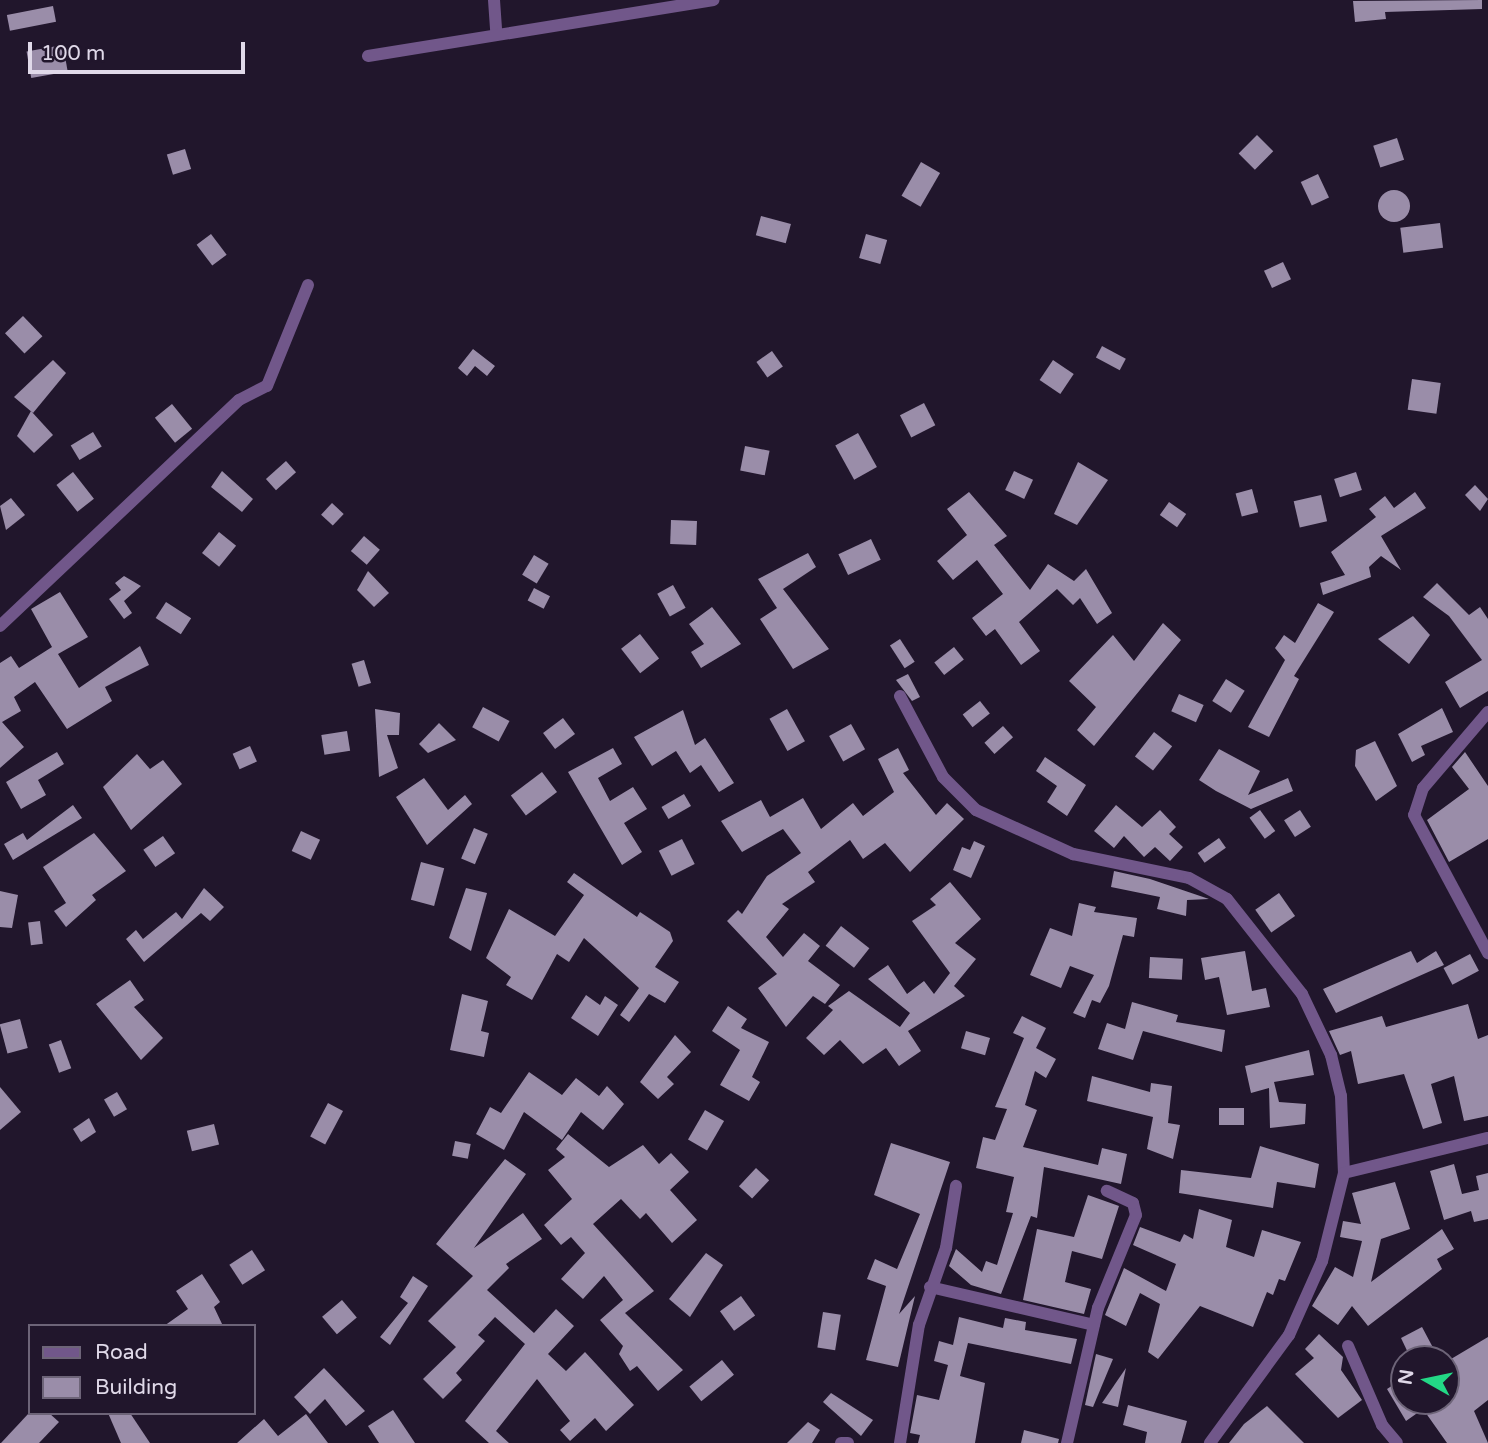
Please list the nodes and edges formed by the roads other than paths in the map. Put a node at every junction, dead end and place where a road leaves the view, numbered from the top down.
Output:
1 (494, 0) edge
2 (713, 0) edge
3 (496, 32) junction
4 (368, 56) dead end
5 (308, 285) dead end
6 (0, 626) edge
7 (900, 696) dead end
8 (1488, 712) edge
9 (1488, 953) edge
10 (1488, 1138) edge
11 (1345, 1173) junction
12 (956, 1186) dead end
13 (1107, 1191) dead end
14 (930, 1286) junction
15 (1094, 1325) junction
16 (1348, 1346) dead end
17 (841, 1443) edge
18 (848, 1443) edge
19 (900, 1443) edge
20 (1067, 1443) edge
21 (1210, 1443) edge
22 (1397, 1443) edge

1 - 3 street
2 - 3 street
3 - 4 street
5 - 6 street
7 - 11 street
8 - 9 street
10 - 11 street
11 - 21 street
12 - 14 street
13 - 15 street
14 - 15 street
14 - 19 street
15 - 20 street
16 - 22 street
17 - 18 street

